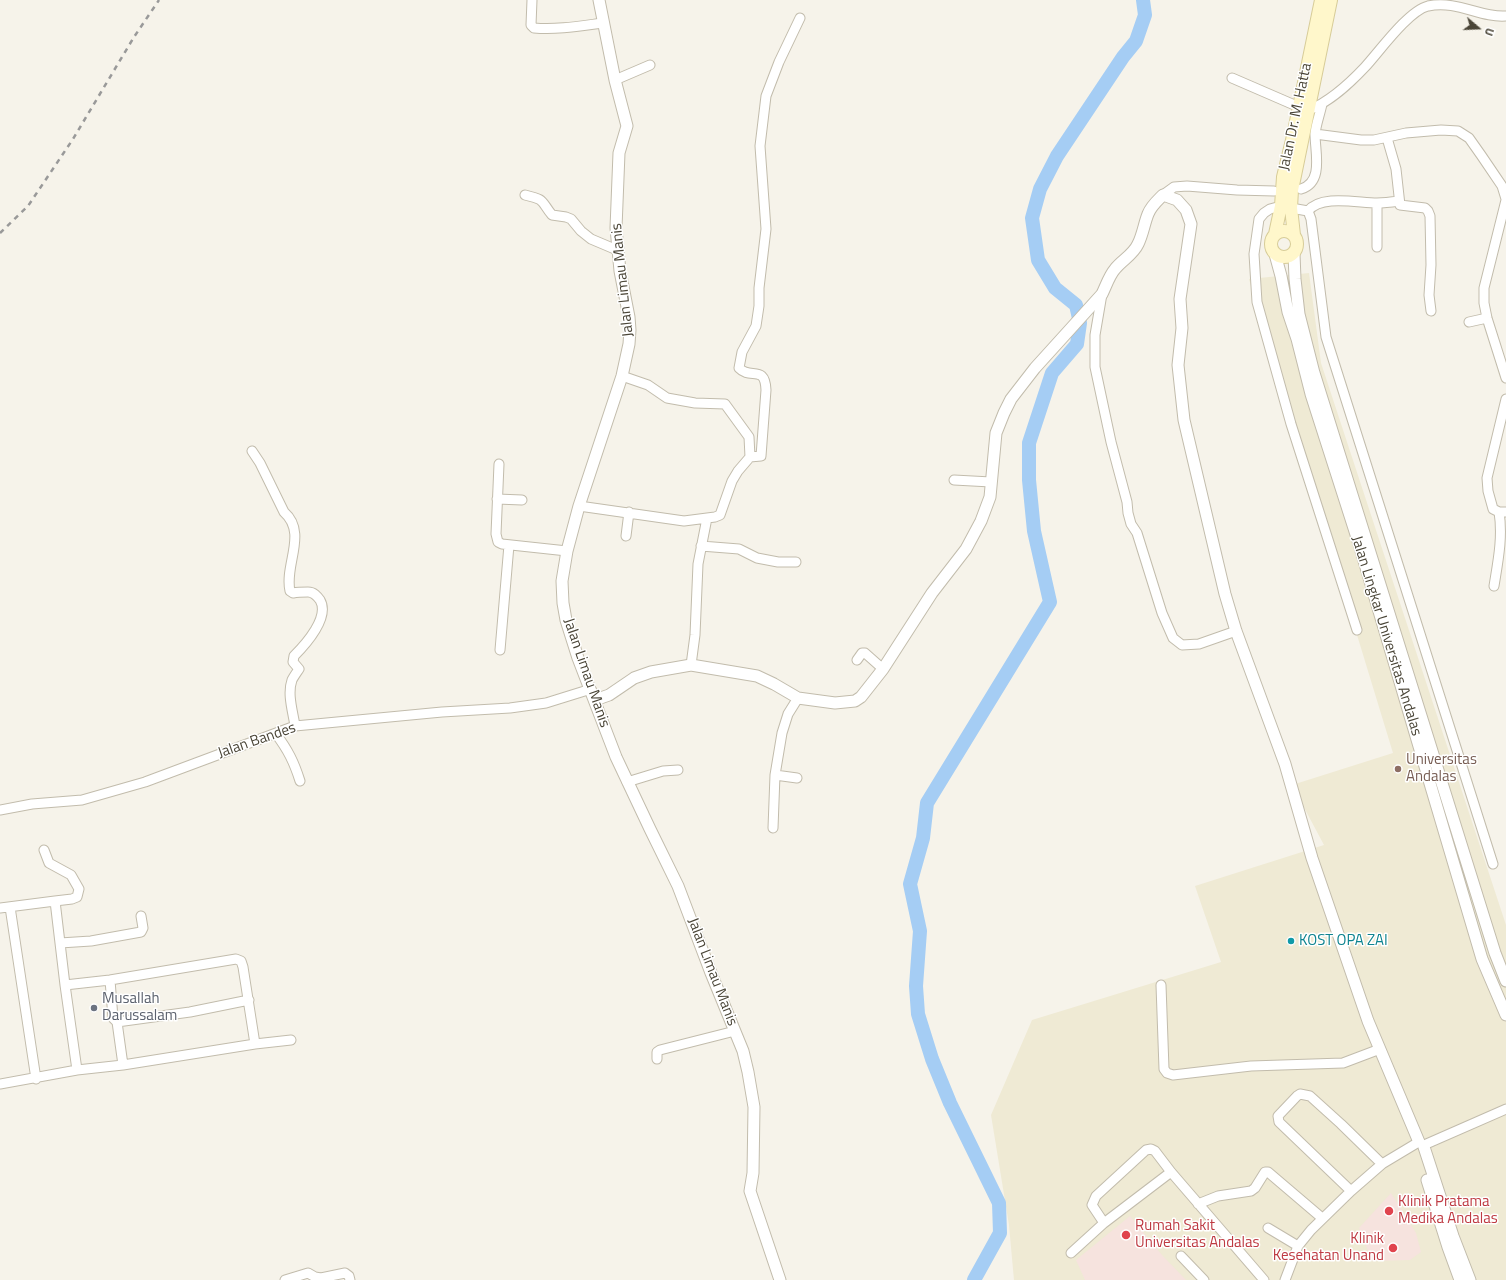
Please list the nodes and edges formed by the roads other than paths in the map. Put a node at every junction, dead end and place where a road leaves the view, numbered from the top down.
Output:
1 (532, 0) edge
2 (599, 0) edge
3 (1321, 0) edge
4 (1331, 0) edge
5 (1428, 3) edge
6 (1506, 16) edge
7 (800, 18) dead end
8 (603, 23) junction
9 (650, 65) dead end
10 (1232, 78) dead end
11 (615, 80) junction
12 (1322, 104) junction
13 (1304, 109) junction
14 (1315, 134) junction
15 (1387, 138) junction
16 (1301, 189) dead end
17 (1274, 191) dead end
18 (525, 195) dead end
19 (1163, 195) junction
20 (1506, 200) edge
21 (1399, 201) junction
22 (1377, 203) junction
23 (1286, 207) junction
24 (1308, 211) junction
25 (1275, 234) junction
26 (1294, 235) junction
27 (1377, 246) dead end
28 (618, 250) junction
29 (1275, 254) junction
30 (1294, 254) junction
31 (1102, 294) junction
32 (1431, 311) dead end
33 (1487, 318) junction
34 (1469, 322) dead end
35 (622, 376) junction
36 (1506, 378) edge
37 (1506, 399) edge
38 (252, 451) dead end
39 (750, 457) junction
40 (499, 464) dead end
41 (954, 480) dead end
42 (991, 482) junction
43 (497, 499) junction
44 (522, 500) dead end
45 (578, 506) junction
46 (629, 512) junction
47 (1503, 512) edge
48 (707, 518) junction
49 (626, 536) dead end
50 (509, 545) junction
51 (701, 546) junction
52 (567, 551) junction
53 (796, 562) dead end
54 (1494, 586) dead end
55 (1357, 630) dead end
56 (1236, 631) junction
57 (500, 650) dead end
58 (857, 660) dead end
59 (691, 665) junction
60 (883, 669) junction
61 (590, 689) junction
62 (797, 698) junction
63 (595, 700) junction
64 (295, 726) junction
65 (276, 734) junction
66 (678, 770) dead end
67 (775, 775) junction
68 (796, 778) dead end
69 (300, 781) dead end
70 (627, 782) junction
71 (0, 810) edge
72 (774, 828) dead end
73 (44, 850) dead end
74 (1493, 864) dead end
75 (55, 901) junction
76 (10, 907) junction
77 (0, 908) edge
78 (141, 916) dead end
79 (60, 943) junction
80 (110, 980) junction
81 (1506, 981) edge
82 (65, 985) junction
83 (1161, 985) dead end
84 (249, 1000) junction
85 (1506, 1015) edge
86 (117, 1022) junction
87 (735, 1031) junction
88 (291, 1040) dead end
89 (255, 1044) junction
90 (1380, 1049) junction
91 (656, 1059) dead end
92 (124, 1065) junction
93 (78, 1070) junction
94 (36, 1079) junction
95 (0, 1084) edge
96 (1506, 1109) edge
97 (1420, 1146) junction
98 (1382, 1164) junction
99 (1171, 1172) junction
100 (1351, 1191) junction
101 (1198, 1204) junction
102 (1322, 1218) junction
103 (1104, 1223) junction
104 (1268, 1228) dead end
105 (1298, 1246) junction
106 (1071, 1253) dead end
107 (1182, 1256) dead end
108 (285, 1280) edge
109 (350, 1280) edge
110 (780, 1280) edge
111 (1204, 1280) edge
112 (1264, 1280) edge
113 (1285, 1280) edge
114 (1460, 1280) edge
115 (1470, 1280) edge

1 - 8 street
2 - 8 street, Jalan Limau Manis
3 - 13 main road, Jalan Dr. M. Hatta
4 - 13 main road, Jalan Dr. M. Hatta
5 - 6 street
5 - 12 street
7 - 39 street
8 - 11 street, Jalan Limau Manis
9 - 11 street
10 - 13 street
11 - 28 street, Jalan Limau Manis
12 - 13 street
12 - 14 street
13 - 23 main road, Jalan Dr. M. Hatta
14 - 15 street
14 - 16 street
15 - 20 street
15 - 21 street
17 - 19 street
18 - 28 street
19 - 31 street
19 - 56 street
20 - 33 street
21 - 22 street
21 - 32 street
22 - 24 street
22 - 27 street
23 - 24 street
23 - 25 main road, Jalan Dr. M. Hatta
23 - 26 main road, Jalan Dr. M. Hatta
23 - 55 street
24 - 74 street
25 - 26 main road
25 - 29 main road
26 - 30 main road
28 - 35 street, Jalan Limau Manis
29 - 30 main road
29 - 85 street, Jalan Lingkar Universitas Andalas
30 - 81 street, Jalan Lingkar Universitas Andalas
31 - 42 street
31 - 56 street
33 - 34 street
33 - 36 street
35 - 39 street
35 - 45 street, Jalan Limau Manis
37 - 47 street
38 - 64 street
39 - 48 street
40 - 43 street
41 - 42 street
42 - 60 street
43 - 44 street
43 - 50 street
45 - 46 street
45 - 52 street, Jalan Limau Manis
46 - 48 street
46 - 49 street
47 - 54 street
48 - 51 street
50 - 52 street
50 - 57 street
51 - 53 street
51 - 59 street
52 - 61 street, Jalan Limau Manis
56 - 90 street
58 - 60 street
59 - 62 street
59 - 63 street
60 - 62 street
61 - 63 street, Jalan Limau Manis
61 - 64 street, Jalan Bandes
62 - 67 street
63 - 70 street, Jalan Limau Manis
64 - 65 street, Jalan Bandes
65 - 69 street
65 - 71 street, Jalan Bandes
66 - 70 street
67 - 68 street
67 - 72 street
70 - 87 street, Jalan Limau Manis
73 - 75 street
75 - 76 street
75 - 79 street
76 - 77 street
76 - 94 street
78 - 79 street
79 - 82 street
80 - 82 street
80 - 84 street
80 - 86 street
82 - 93 street
83 - 90 street
84 - 86 street
84 - 89 street
86 - 92 street
87 - 91 street
87 - 110 street, Jalan Limau Manis
88 - 89 street
89 - 92 street
90 - 97 street
92 - 93 street
93 - 94 street
94 - 95 street
96 - 97 street
97 - 98 street
97 - 114 street
97 - 115 street
98 - 100 street
98 - 100 street
99 - 101 street
99 - 103 street
99 - 103 street
100 - 102 street
101 - 102 street
101 - 112 street
102 - 105 street
103 - 106 street
104 - 105 street
105 - 113 street
107 - 111 street
108 - 109 street

